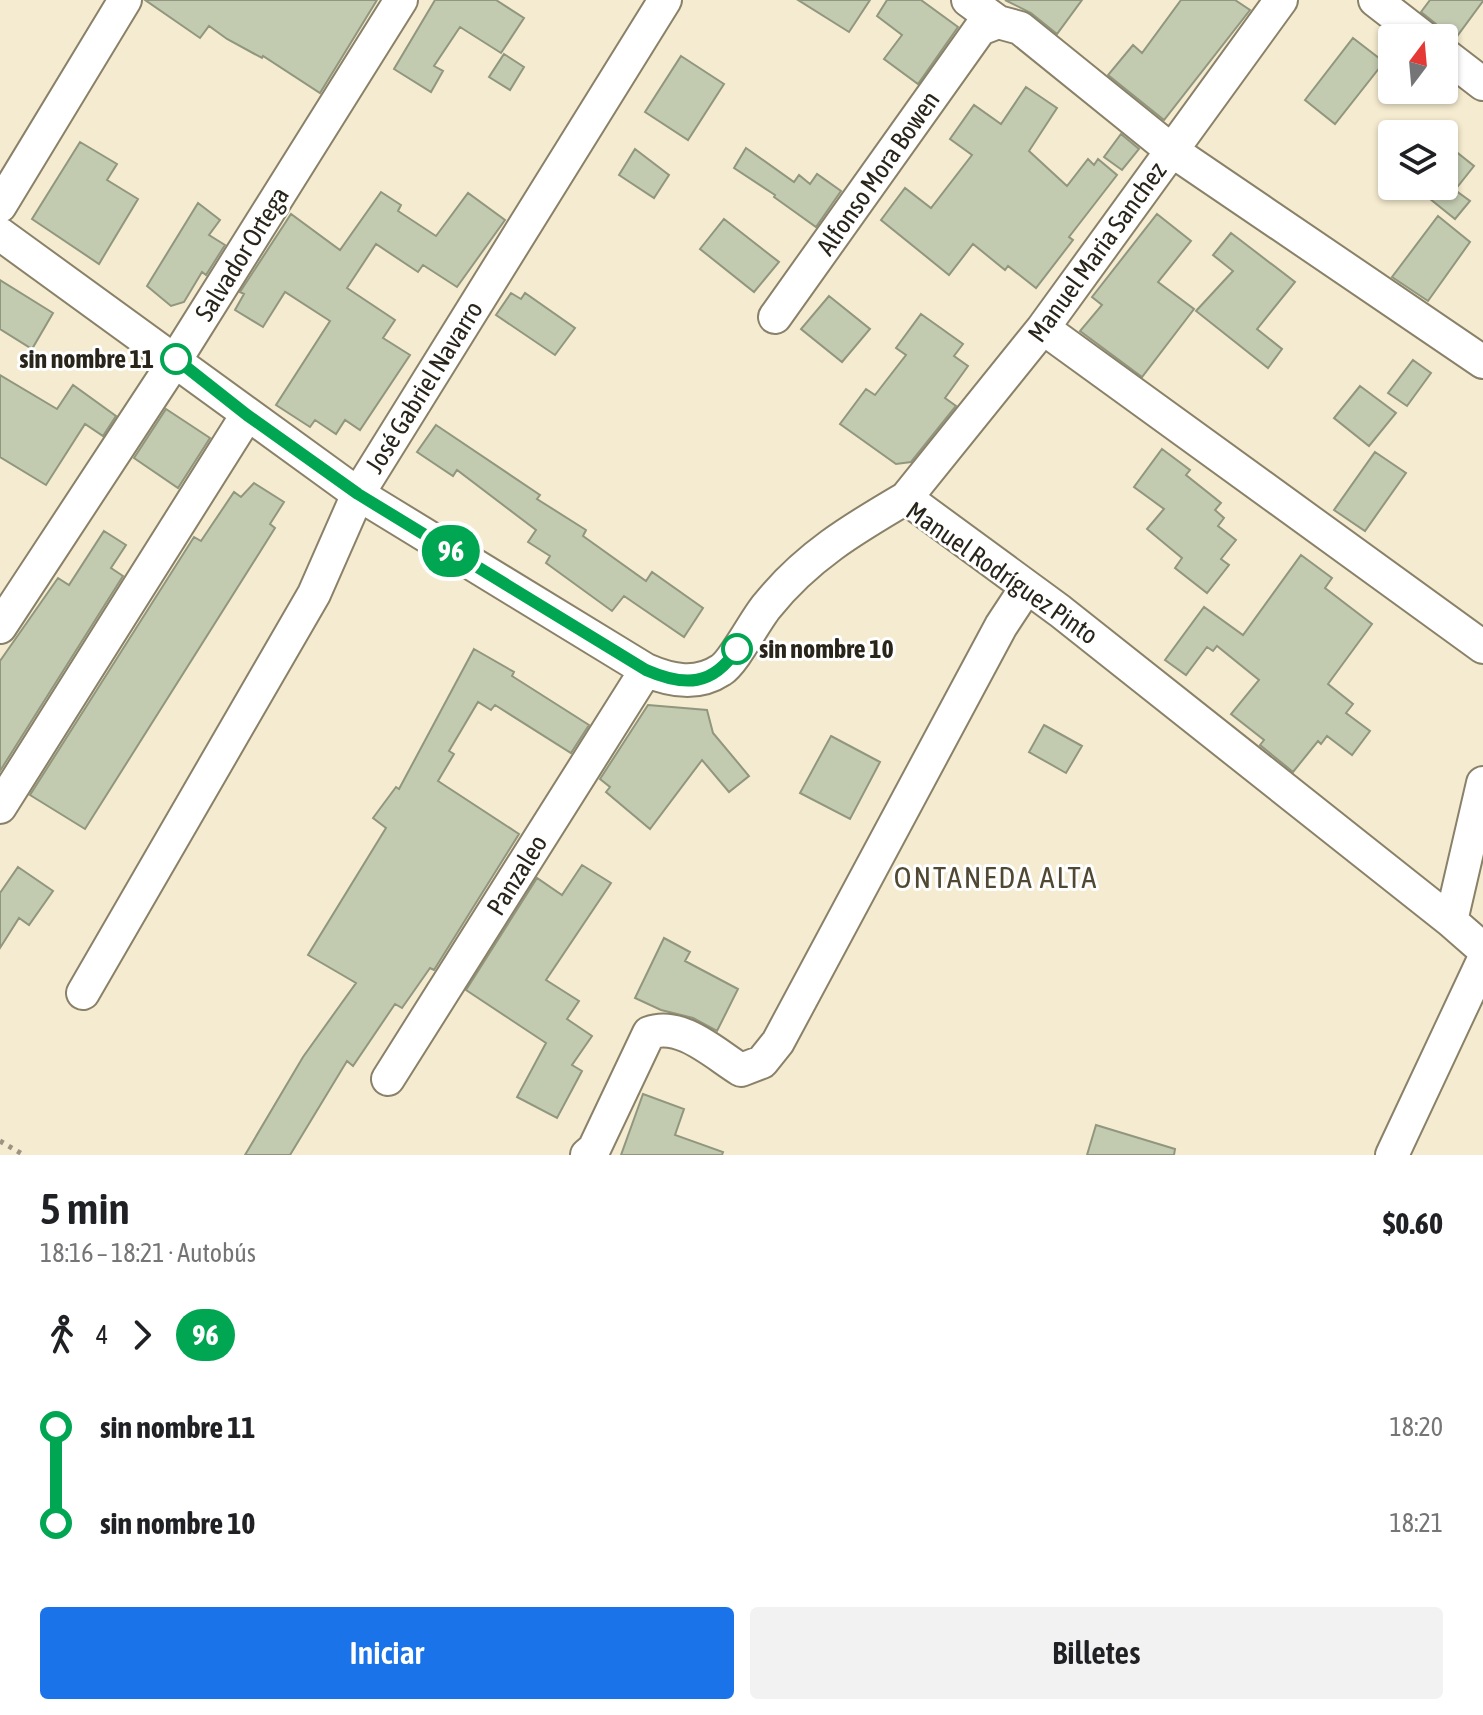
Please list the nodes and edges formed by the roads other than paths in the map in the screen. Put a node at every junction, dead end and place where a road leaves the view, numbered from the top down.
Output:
1 (125, 0) edge
2 (401, 0) edge
3 (665, 0) edge
4 (1281, 0) edge
5 (1375, 0) edge
6 (982, 17) edge
7 (1406, 24) edge
8 (1458, 65) edge
9 (1483, 84) edge
10 (1171, 150) junction
11 (0, 206) edge
12 (0, 234) edge
13 (775, 317) dead end
14 (1043, 328) junction
15 (176, 359) junction
16 (1483, 362) edge
17 (247, 415) junction
18 (358, 494) junction
19 (906, 498) junction
20 (1026, 588) junction
21 (0, 627) edge
22 (1483, 647) edge
23 (646, 670) junction
24 (1483, 783) edge
25 (0, 807) edge
26 (1451, 921) junction
27 (1483, 949) edge
28 (1483, 961) edge
29 (83, 993) dead end
30 (388, 1079) dead end
31 (587, 1155) edge
32 (1392, 1155) edge

1 - 11 street
2 - 15 street, Salvador Ortega
3 - 18 street, José Gabriel Navarro
4 - 10 street, Manuel Maria Sanchez
5 - 7 street
6 - 10 street
6 - 13 street, Alfonso Mora Bowen
8 - 9 street
10 - 14 street, Manuel Maria Sanchez
10 - 16 street
12 - 15 street, Manuel Rodríguez Pinto
14 - 19 street, Manuel Maria Sanchez
14 - 22 street
15 - 17 street, Manuel Rodríguez Pinto
15 - 21 street, Salvador Ortega
17 - 18 street, Manuel Rodríguez Pinto
17 - 25 street
18 - 23 street, Manuel Rodríguez Pinto
18 - 29 street, José Gabriel Navarro
19 - 20 street, Manuel Rodríguez Pinto
19 - 23 street, Manuel Rodríguez Pinto
20 - 26 street, Manuel Rodríguez Pinto
20 - 31 street
23 - 30 street, Panzaleo
24 - 26 street
26 - 27 street, Manuel Rodríguez Pinto
28 - 32 street

